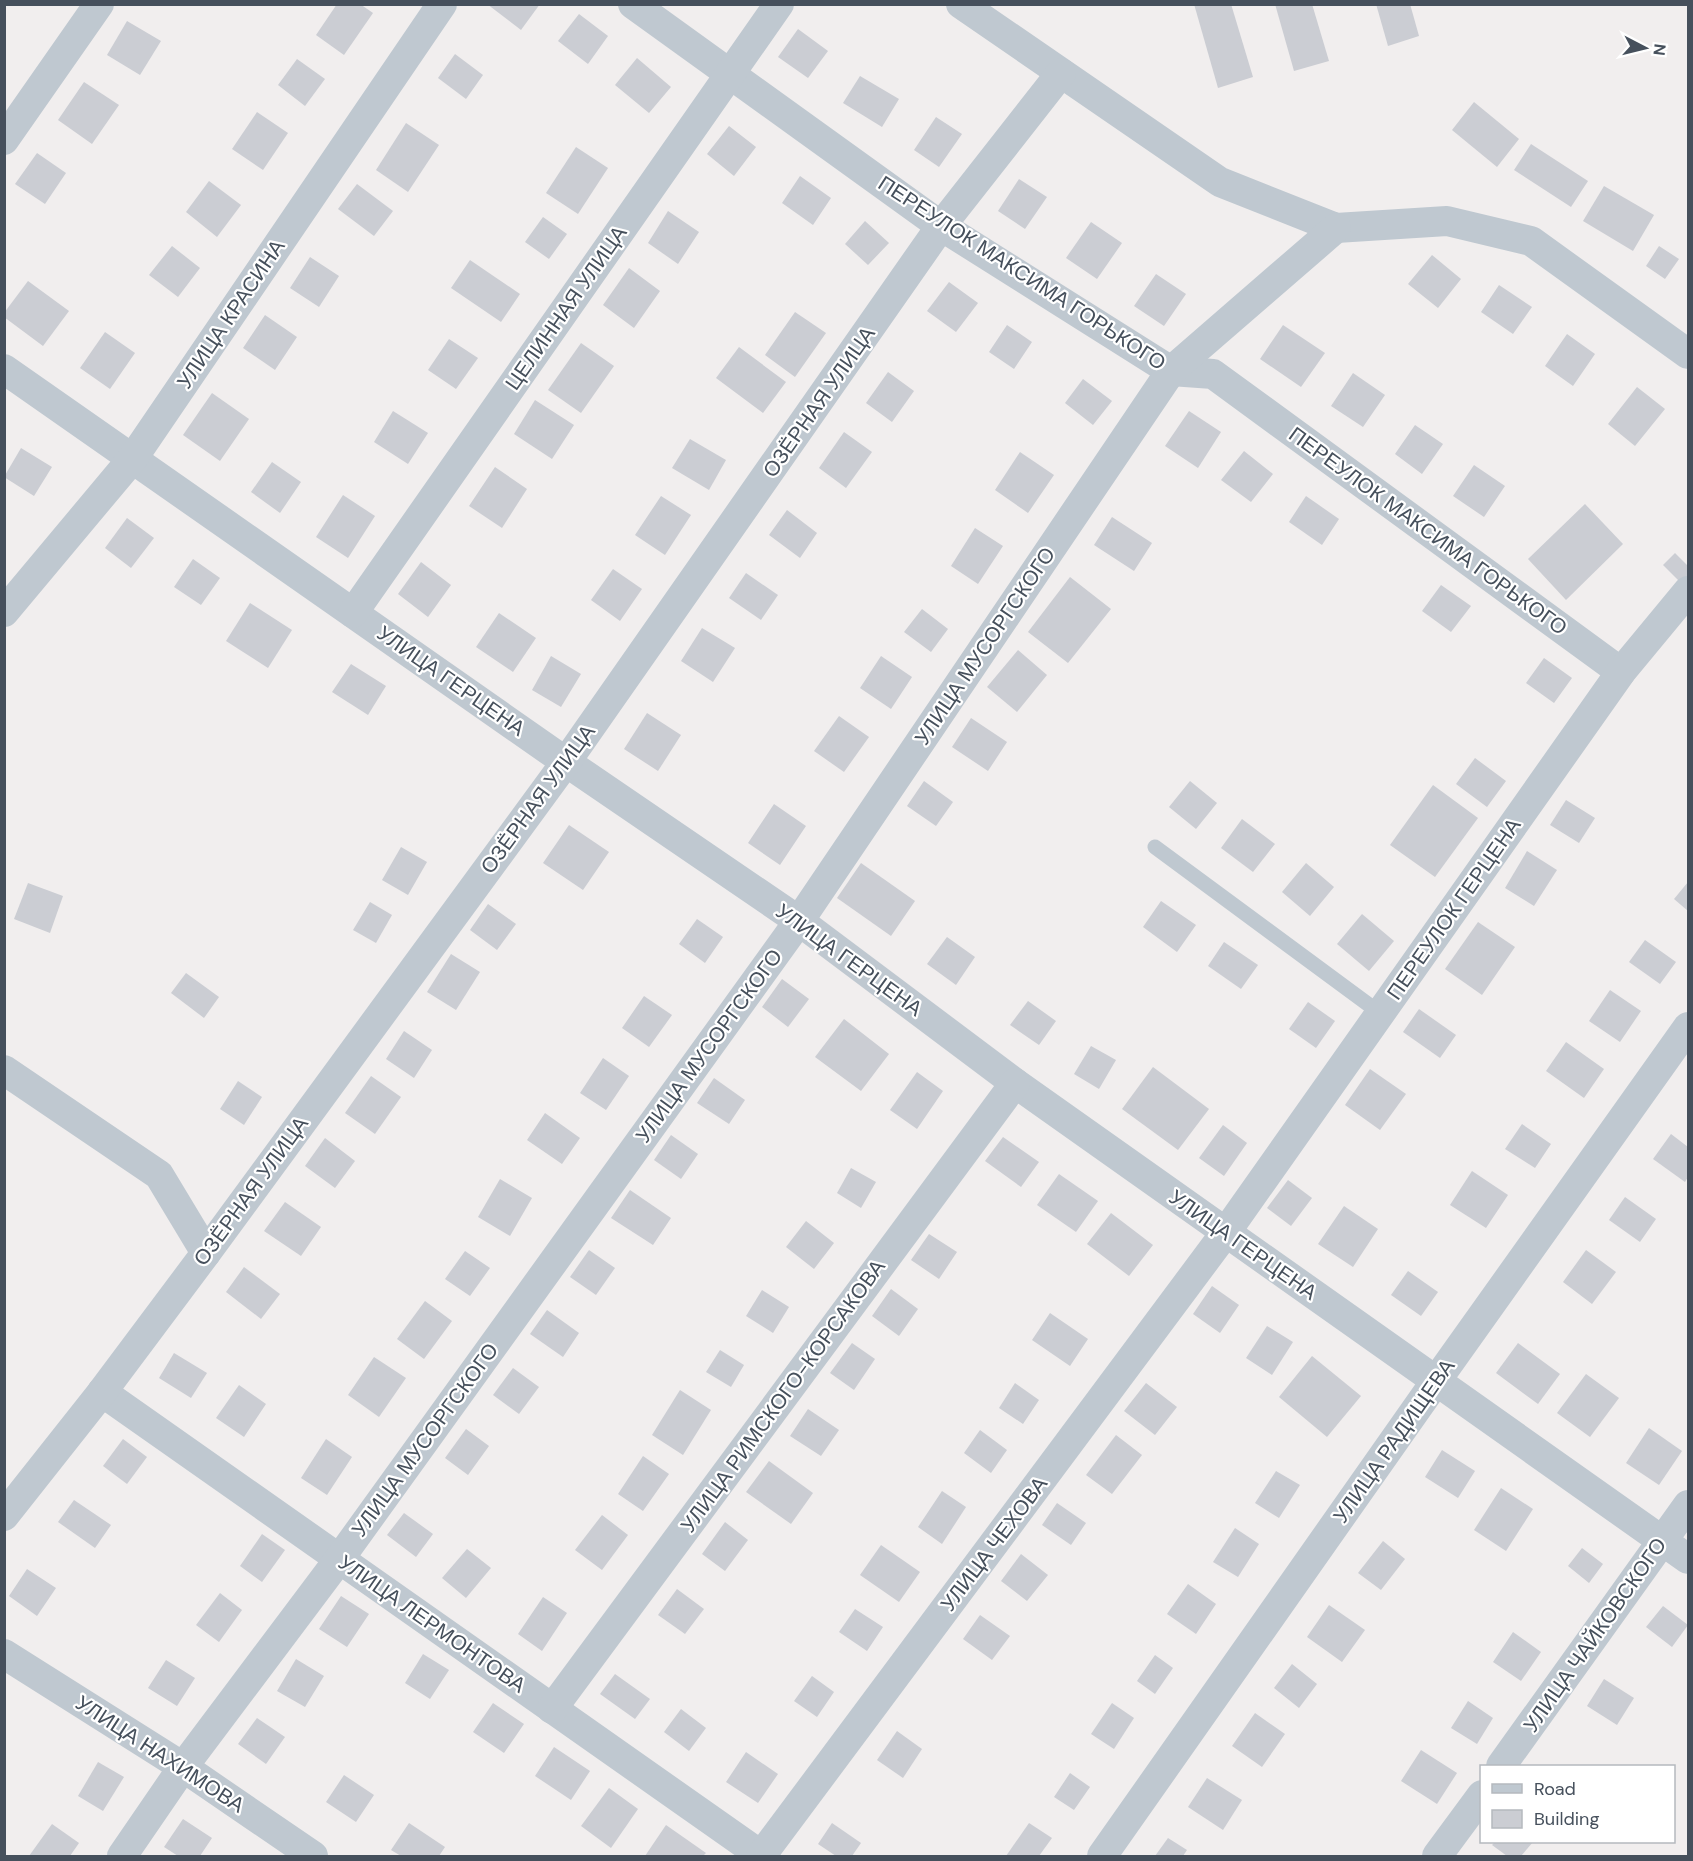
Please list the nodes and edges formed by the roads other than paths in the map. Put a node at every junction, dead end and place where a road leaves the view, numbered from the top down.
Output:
1 (99, 4) edge
2 (442, 4) edge
3 (633, 4) edge
4 (779, 4) edge
5 (962, 4) edge
6 (1061, 73) junction
7 (730, 74) junction
8 (4, 140) edge
9 (942, 226) junction
10 (1336, 228) junction
11 (1689, 354) edge
12 (4, 369) edge
13 (1171, 371) junction
14 (133, 458) junction
15 (1689, 591) edge
16 (4, 612) edge
17 (353, 613) junction
18 (1621, 672) junction
19 (566, 762) junction
20 (1155, 847) dead end
21 (799, 921) junction
22 (1380, 1013) junction
23 (1689, 1027) edge
24 (4, 1070) edge
25 (1015, 1083) junction
26 (1226, 1232) junction
27 (206, 1253) junction
28 (1436, 1381) junction
29 (102, 1392) junction
30 (1689, 1504) edge
31 (4, 1516) edge
32 (1662, 1541) junction
33 (340, 1558) junction
34 (1689, 1560) edge
35 (4, 1654) edge
36 (552, 1709) junction
37 (1503, 1765) edge
38 (183, 1767) junction
39 (1480, 1797) edge
40 (761, 1856) edge
41 (122, 1857) edge
42 (314, 1857) edge
43 (1102, 1857) edge
44 (1437, 1857) edge

1 - 8 street
2 - 14 street, УЛИЦА КРАСИНА
3 - 7 street, ПЕРЕУЛОК МАКСИМА ГОРЬКОГО
4 - 7 street, ЦЕЛИННАЯ УЛИЦА
5 - 6 street
6 - 9 street, ОЗЁРНАЯ УЛИЦА
6 - 10 street
7 - 9 street, ПЕРЕУЛОК МАКСИМА ГОРЬКОГО
7 - 17 street, ЦЕЛИННАЯ УЛИЦА
9 - 13 street, ПЕРЕУЛОК МАКСИМА ГОРЬКОГО
9 - 19 street, ОЗЁРНАЯ УЛИЦА
10 - 11 street
10 - 13 street, УЛИЦА МУСОРГСКОГО
12 - 14 street, УЛИЦА ГЕРЦЕНА
13 - 18 street, ПЕРЕУЛОК МАКСИМА ГОРЬКОГО
13 - 21 street, УЛИЦА МУСОРГСКОГО
14 - 16 street, УЛИЦА КРАСИНА
14 - 17 street, УЛИЦА ГЕРЦЕНА
15 - 18 street, ПЕРЕУЛОК ГЕРЦЕНА
17 - 19 street, УЛИЦА ГЕРЦЕНА
18 - 22 street, ПЕРЕУЛОК ГЕРЦЕНА
19 - 21 street, УЛИЦА ГЕРЦЕНА
19 - 27 street, ОЗЁРНАЯ УЛИЦА
20 - 22 lane
21 - 25 street, УЛИЦА ГЕРЦЕНА
21 - 33 street, УЛИЦА МУСОРГСКОГО
22 - 26 street, ПЕРЕУЛОК ГЕРЦЕНА
23 - 28 street, УЛИЦА РАДИЩЕВА
24 - 27 street
25 - 26 street, УЛИЦА ГЕРЦЕНА
25 - 36 street, УЛИЦА РИМСКОГО-КОРСАКОВА
26 - 28 street, УЛИЦА ГЕРЦЕНА
26 - 40 street, УЛИЦА ЧЕХОВА
27 - 29 street, ОЗЁРНАЯ УЛИЦА
28 - 32 street, УЛИЦА ГЕРЦЕНА
28 - 43 street, УЛИЦА РАДИЩЕВА
29 - 31 street, ОЗЁРНАЯ УЛИЦА
29 - 33 street, УЛИЦА ЛЕРМОНТОВА
30 - 32 street, УЛИЦА ЧАЙКОВСКОГО
32 - 34 street, УЛИЦА ГЕРЦЕНА
32 - 37 street, УЛИЦА ЧАЙКОВСКОГО
33 - 36 street, УЛИЦА ЛЕРМОНТОВА
33 - 38 street, УЛИЦА МУСОРГСКОГО
35 - 38 street, УЛИЦА НАХИМОВА
36 - 40 street, УЛИЦА ЛЕРМОНТОВА
38 - 41 street, УЛИЦА МУСОРГСКОГО
38 - 42 street, УЛИЦА НАХИМОВА
39 - 44 street

